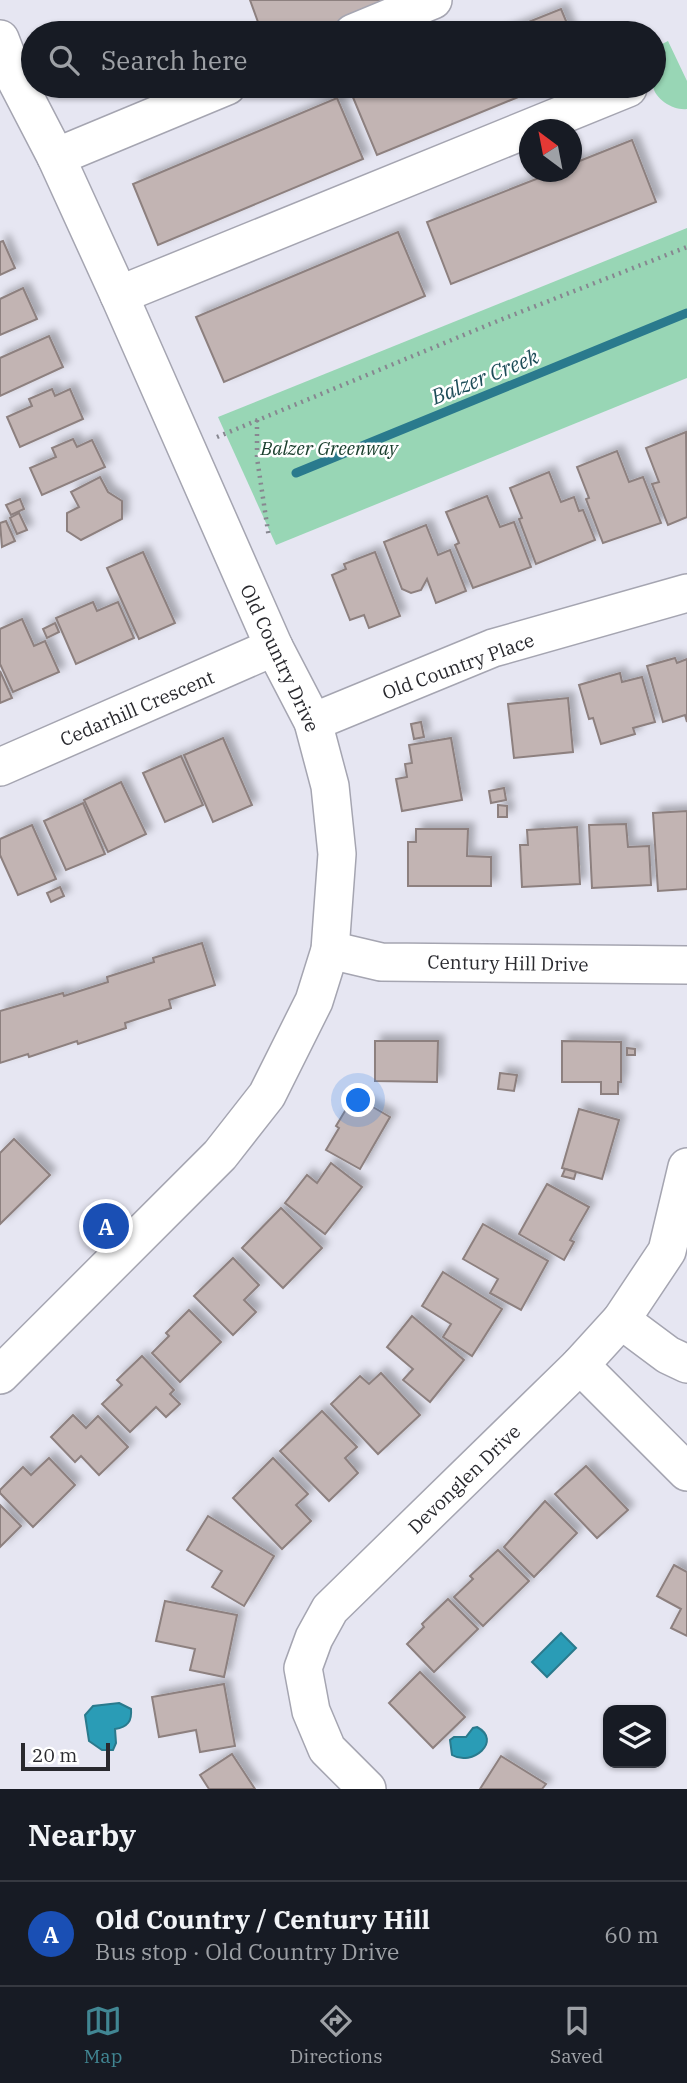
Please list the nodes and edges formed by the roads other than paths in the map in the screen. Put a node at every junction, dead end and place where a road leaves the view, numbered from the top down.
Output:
1 (433, 0) edge
2 (382, 21) edge
3 (0, 39) edge
4 (21, 90) edge
5 (25, 98) edge
6 (198, 98) edge
7 (606, 98) edge
8 (56, 157) junction
9 (119, 295) junction
10 (687, 593) edge
11 (274, 647) junction
12 (313, 722) junction
13 (0, 767) edge
14 (330, 950) junction
15 (687, 965) edge
16 (687, 1167) edge
17 (621, 1320) junction
18 (687, 1364) edge
19 (580, 1365) junction
20 (0, 1375) edge
21 (687, 1472) edge
22 (367, 1789) edge

1 - 2 street
3 - 4 street, Old Country Drive
5 - 8 street, Old Country Drive
6 - 8 street
7 - 9 street
8 - 9 street, Old Country Drive
9 - 11 street, Old Country Drive
10 - 12 street, Old Country Place
11 - 12 street, Old Country Drive
11 - 13 street, Cedarhill Crescent
12 - 14 street, Old Country Drive
14 - 15 street, Century Hill Drive
14 - 20 street, Old Country Drive
16 - 17 street, Devonglen Drive
17 - 18 street
17 - 19 street, Devonglen Drive
19 - 21 street
19 - 22 street, Devonglen Drive

